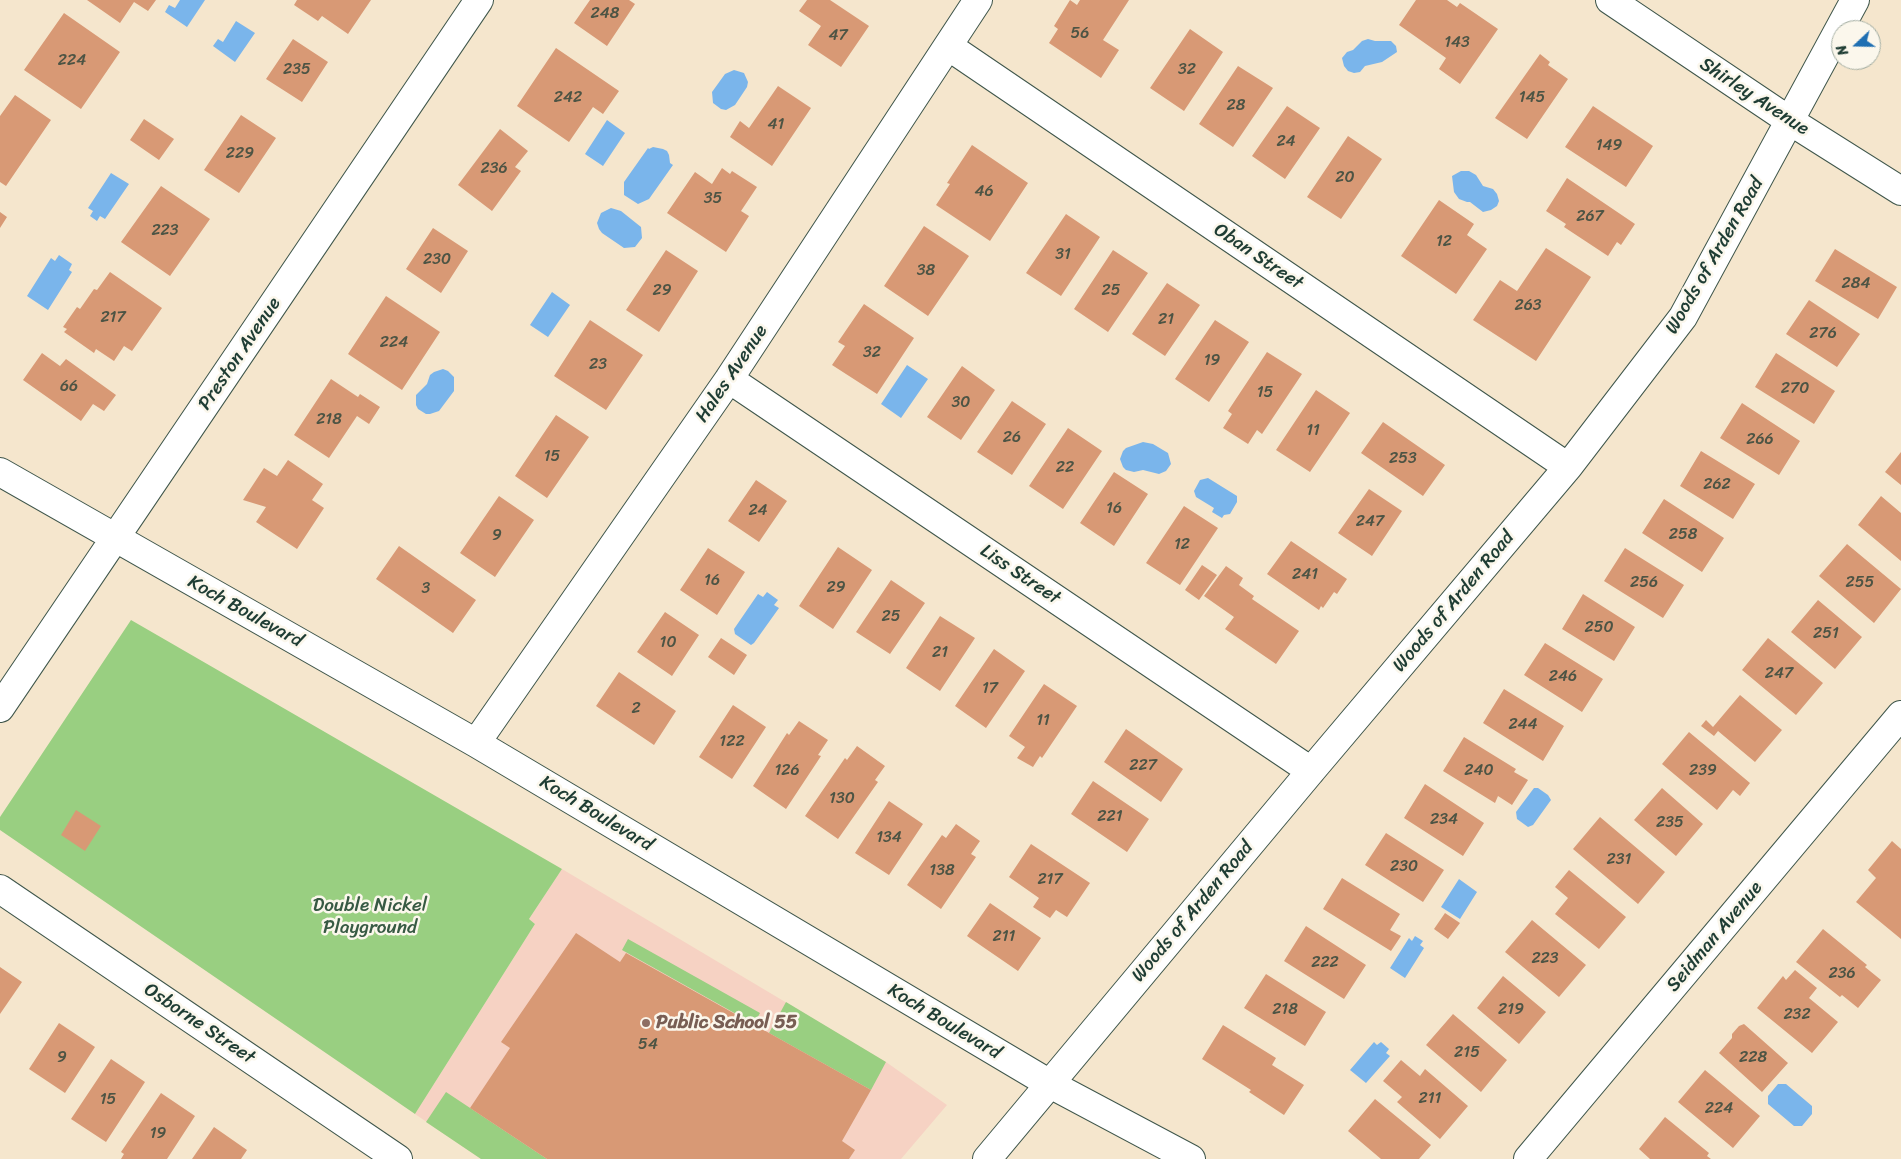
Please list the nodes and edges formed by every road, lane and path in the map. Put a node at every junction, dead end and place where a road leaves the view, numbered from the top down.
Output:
1 (479, 0) edge
2 (978, 0) edge
3 (1610, 0) edge
4 (1855, 0) edge
5 (948, 46) junction
6 (1790, 122) junction
7 (1901, 191) edge
8 (729, 380) junction
9 (1568, 467) junction
10 (0, 472) edge
11 (116, 538) junction
12 (0, 708) edge
13 (1901, 715) edge
14 (476, 743) junction
15 (1311, 771) junction
16 (0, 889) edge
17 (1050, 1084) junction
18 (398, 1159) edge
19 (987, 1159) edge
20 (1190, 1159) edge
21 (1528, 1159) edge

1 - 11 street, Preston Avenue
2 - 5 street, Hales Avenue
3 - 6 street, Shirley Avenue
4 - 6 street, Woods of Arden Road
5 - 8 street, Hales Avenue
5 - 9 street, Oban Street
6 - 7 street, Shirley Avenue
6 - 9 street, Woods of Arden Road
8 - 14 street, Hales Avenue
8 - 15 street, Liss Street
9 - 15 street, Woods of Arden Road
10 - 11 street, Koch Boulevard
11 - 12 street, Preston Avenue
11 - 14 street, Koch Boulevard
13 - 21 street, Seidman Avenue
14 - 17 street, Koch Boulevard
15 - 17 street, Woods of Arden Road
16 - 18 street, Osborne Street
17 - 19 street, Woods of Arden Road
17 - 20 street, Koch Boulevard

